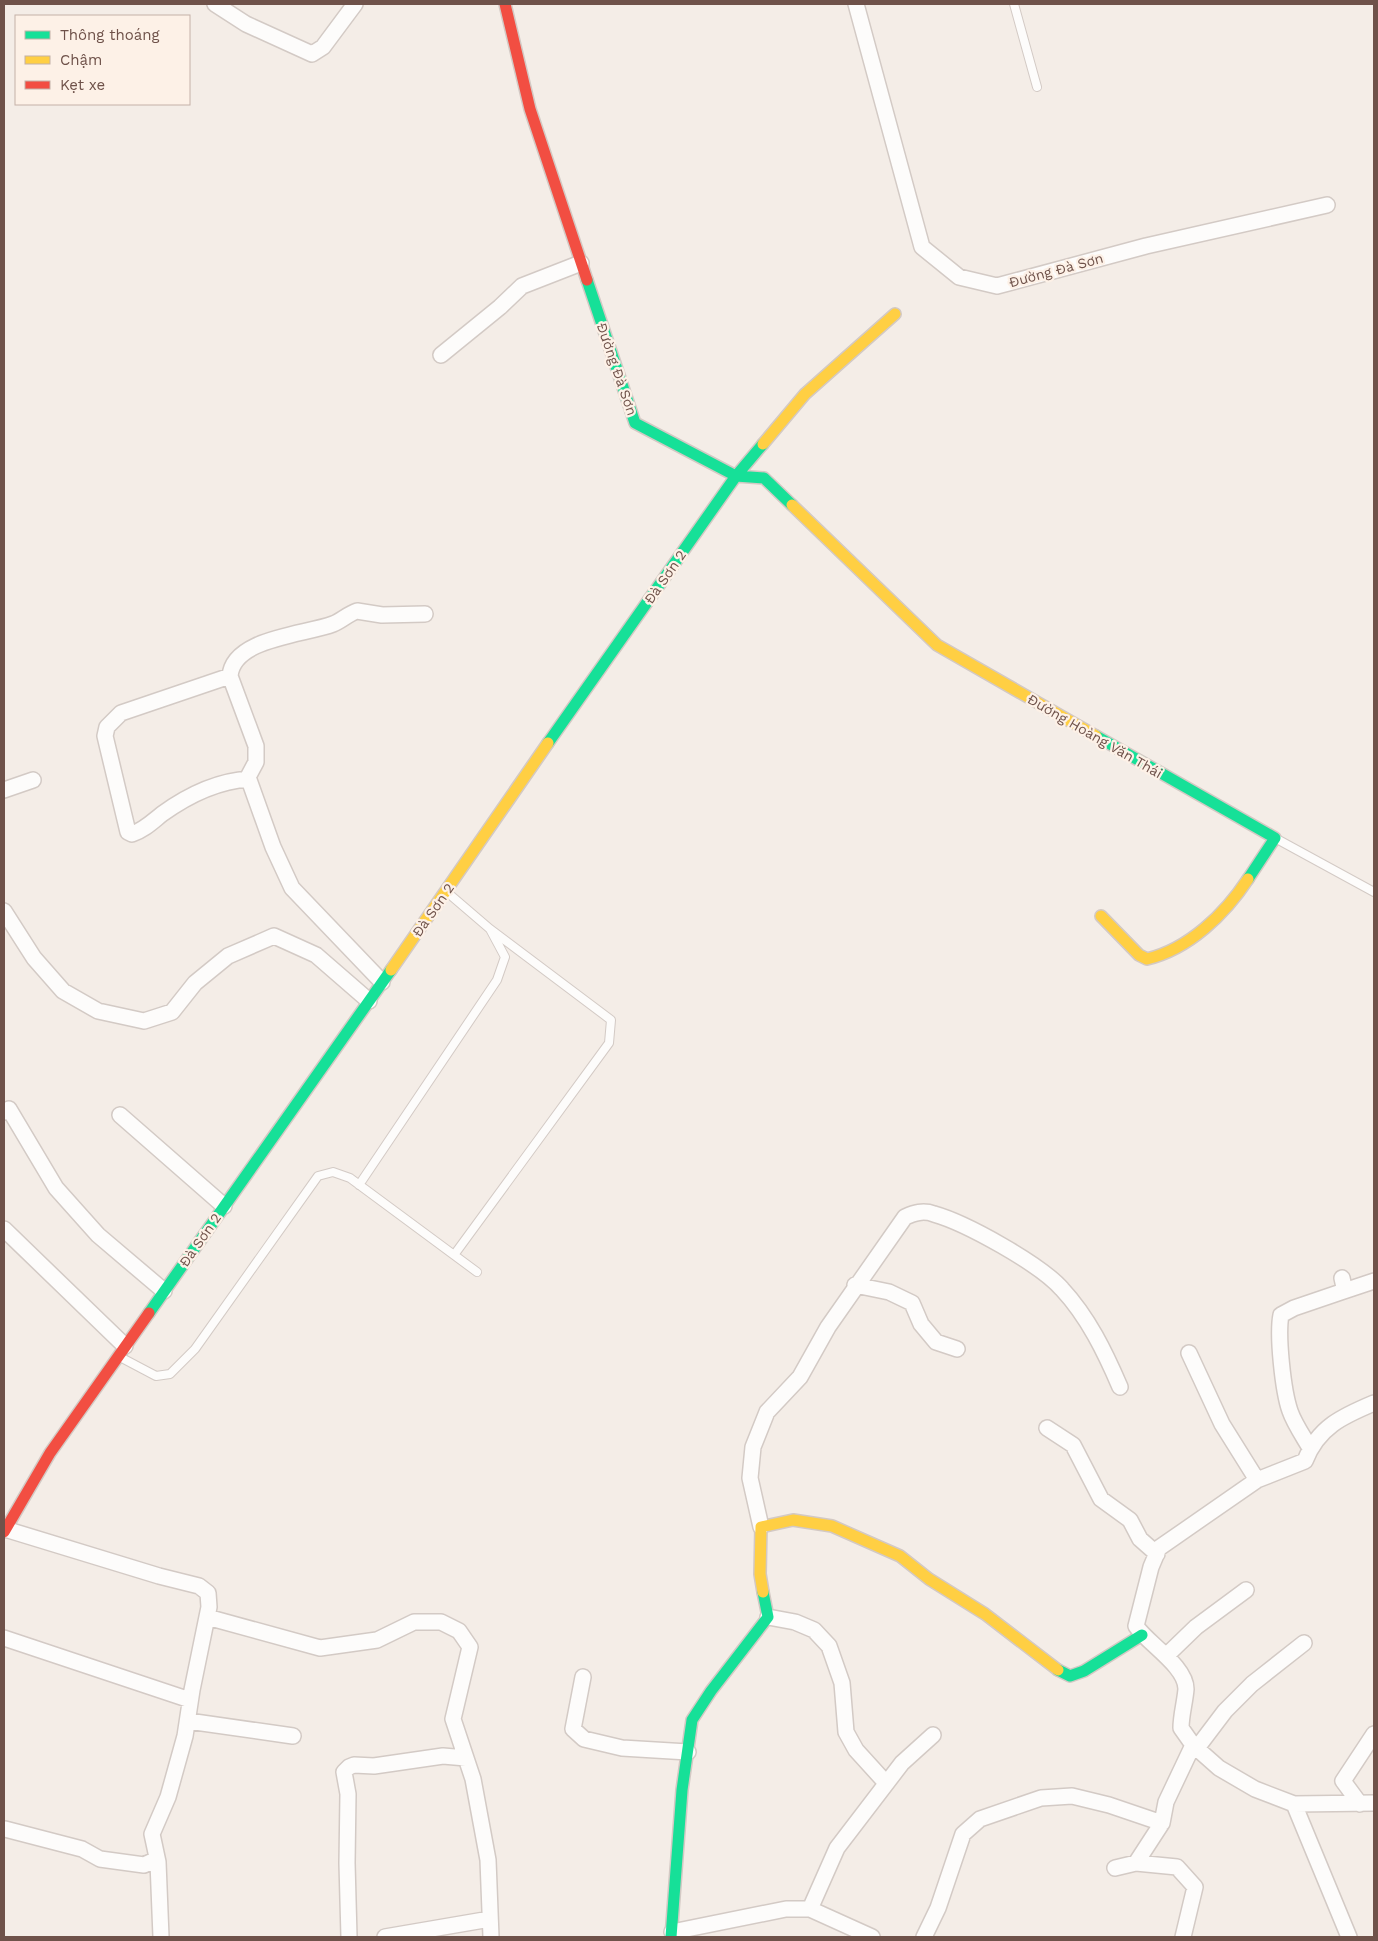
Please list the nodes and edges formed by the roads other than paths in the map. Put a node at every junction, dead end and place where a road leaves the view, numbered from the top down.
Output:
1 (215, 4) edge
2 (355, 4) edge
3 (505, 4) edge
4 (856, 4) edge
5 (1014, 4) edge
6 (1036, 87) dead end
7 (1328, 205) dead end
8 (582, 264) junction
9 (895, 314) dead end
10 (441, 354) dead end
11 (736, 476) junction
12 (425, 614) dead end
13 (230, 676) junction
14 (249, 779) junction
15 (33, 780) dead end
16 (4, 790) edge
17 (1275, 838) junction
18 (447, 892) junction
19 (1374, 892) edge
20 (4, 911) edge
21 (1102, 916) dead end
22 (490, 929) junction
23 (382, 982) junction
24 (369, 1001) junction
25 (4, 1112) edge
26 (120, 1115) dead end
27 (359, 1185) junction
28 (224, 1206) junction
29 (4, 1229) edge
30 (454, 1255) junction
31 (477, 1272) dead end
32 (1374, 1281) edge
33 (855, 1285) junction
34 (164, 1290) junction
35 (957, 1348) dead end
36 (122, 1351) junction
37 (1189, 1353) dead end
38 (1120, 1388) dead end
39 (1374, 1403) edge
40 (1047, 1428) dead end
41 (1310, 1448) junction
42 (1257, 1480) junction
43 (761, 1527) junction
44 (5, 1530) edge
45 (1157, 1554) junction
46 (1246, 1590) dead end
47 (207, 1617) junction
48 (768, 1617) junction
49 (1142, 1635) junction
50 (4, 1638) edge
51 (1304, 1643) dead end
52 (1166, 1656) junction
53 (583, 1677) dead end
54 (190, 1700) junction
55 (188, 1720) junction
56 (1374, 1734) edge
57 (933, 1735) dead end
58 (293, 1736) dead end
59 (1195, 1746) junction
60 (688, 1752) junction
61 (466, 1758) junction
62 (886, 1783) junction
63 (1294, 1804) junction
64 (1367, 1804) edge
65 (1162, 1823) junction
66 (4, 1829) edge
67 (157, 1859) junction
68 (1136, 1863) junction
69 (1115, 1868) dead end
70 (810, 1909) junction
71 (490, 1919) junction
72 (672, 1935) edge
73 (161, 1937) edge
74 (349, 1937) edge
75 (385, 1937) edge
76 (491, 1937) edge
77 (872, 1937) edge
78 (924, 1937) edge
79 (1183, 1937) edge
80 (1349, 1937) edge

1 - 2 street
3 - 8 street, Đường Đà Sơn
4 - 7 street, Đường Đà Sơn
5 - 6 lane
8 - 10 street
8 - 11 street, Đường Đà Sơn
9 - 11 street, Đà Sơn 2
11 - 17 street, Đường Hoàng Văn Thái
11 - 18 street, Đà Sơn 2
12 - 13 street
13 - 14 street
13 - 14 street
14 - 23 street
15 - 16 street
17 - 19 lane
17 - 21 street
18 - 22 lane
18 - 23 street, Đà Sơn 2
20 - 24 street
22 - 27 lane
22 - 30 lane
23 - 24 street, Đà Sơn 2
24 - 28 street, Đà Sơn 2
25 - 34 street
26 - 28 street
27 - 30 lane
27 - 36 lane
28 - 34 street, Đà Sơn 2
29 - 36 street
30 - 31 lane
32 - 41 street
33 - 35 street
33 - 38 street
33 - 43 street
34 - 36 street, Đà Sơn 2
36 - 44 street, Đà Sơn 2
37 - 42 street
39 - 41 street
40 - 45 street
41 - 42 street
42 - 45 street
43 - 48 street
43 - 49 street
44 - 47 street
45 - 49 street
46 - 52 street
47 - 54 street
47 - 61 street
48 - 60 street
48 - 62 street
49 - 52 street
50 - 54 street
51 - 59 street
52 - 59 street
53 - 60 street
54 - 55 street
55 - 58 street
55 - 67 street
56 - 64 street
57 - 62 street
59 - 63 street
59 - 65 street
60 - 72 street
61 - 71 street
61 - 74 street
62 - 70 street
63 - 64 street
63 - 80 street
65 - 68 street
65 - 78 street
66 - 67 street
67 - 73 street
68 - 69 street
68 - 79 street
70 - 72 street
70 - 77 street
71 - 75 street
71 - 76 street

